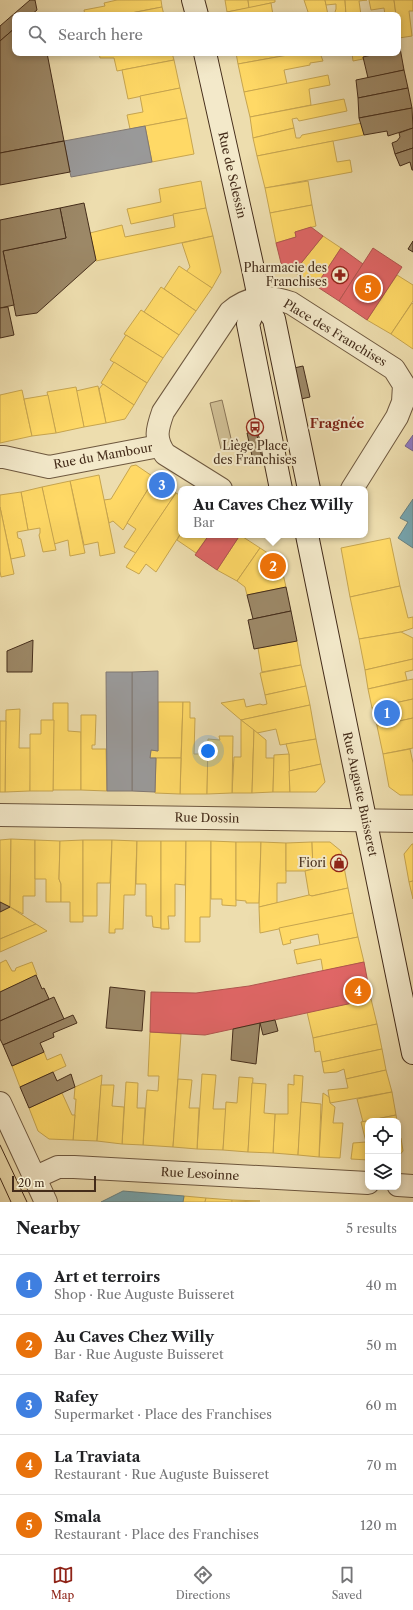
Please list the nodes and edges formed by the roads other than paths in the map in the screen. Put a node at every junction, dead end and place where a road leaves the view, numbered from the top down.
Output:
1 (193, 0) edge
2 (196, 12) edge
3 (206, 56) edge
4 (259, 298) junction
5 (409, 384) edge
6 (159, 446) junction
7 (0, 457) edge
8 (216, 486) edge
9 (280, 486) edge
10 (308, 486) edge
11 (354, 486) edge
12 (308, 538) edge
13 (0, 815) edge
14 (365, 821) junction
15 (413, 821) edge
16 (413, 1053) edge
17 (0, 1103) edge
18 (34, 1178) junction
19 (365, 1183) edge
20 (401, 1185) edge
21 (413, 1186) edge
22 (46, 1202) edge

1 - 2 street
3 - 4 street, Rue de Sclessin
4 - 5 street, Place des Franchises
4 - 6 street, Place des Franchises
4 - 9 street
4 - 10 street, Place des Franchises
5 - 11 street, Place des Franchises
6 - 7 street, Rue du Mambour
6 - 8 street
12 - 14 street, Rue Auguste Buisseret
13 - 14 street, Rue Dossin
14 - 15 street, Rue Dossin
14 - 16 street, Rue Auguste Buisseret
17 - 18 street
18 - 19 street, Rue Lesoinne
18 - 22 street
20 - 21 street

